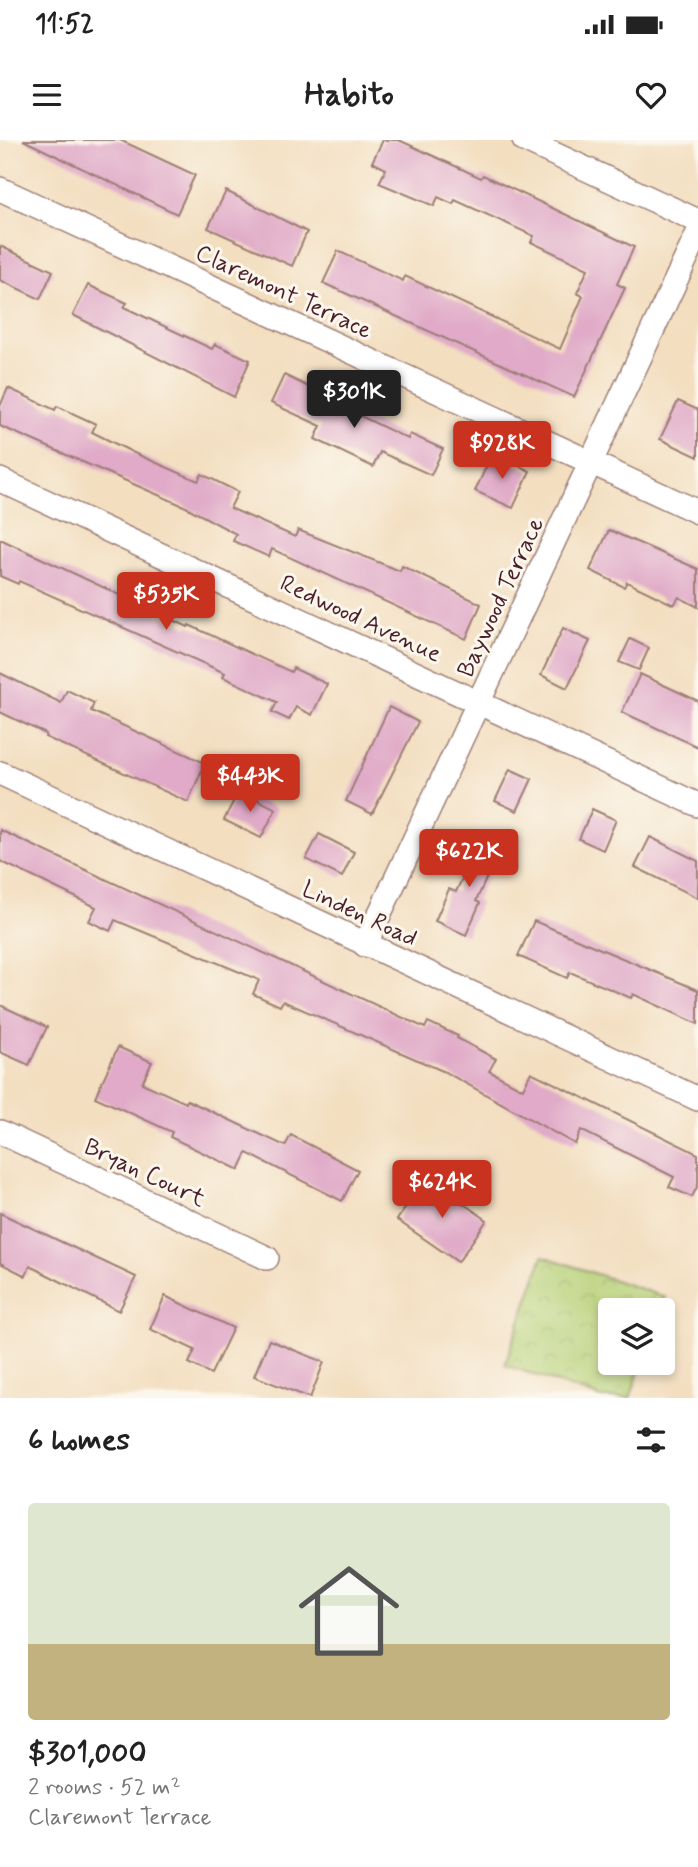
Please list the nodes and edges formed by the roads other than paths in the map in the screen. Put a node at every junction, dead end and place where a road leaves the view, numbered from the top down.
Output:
1 (524, 140) edge
2 (0, 189) edge
3 (698, 221) edge
4 (698, 233) edge
5 (592, 462) junction
6 (0, 481) edge
7 (698, 512) edge
8 (479, 703) junction
9 (0, 773) edge
10 (698, 805) edge
11 (365, 945) junction
12 (698, 1099) edge
13 (0, 1132) edge
14 (267, 1258) dead end

1 - 3 street
2 - 5 street, Claremont Terrace
4 - 5 street, Baywood Terrace
5 - 7 street, Claremont Terrace
5 - 8 street, Baywood Terrace
6 - 8 street, Redwood Avenue
8 - 10 street, Redwood Avenue
8 - 11 street, Baywood Terrace
9 - 11 street, Linden Road
11 - 12 street, Linden Road
13 - 14 street, Bryan Court

